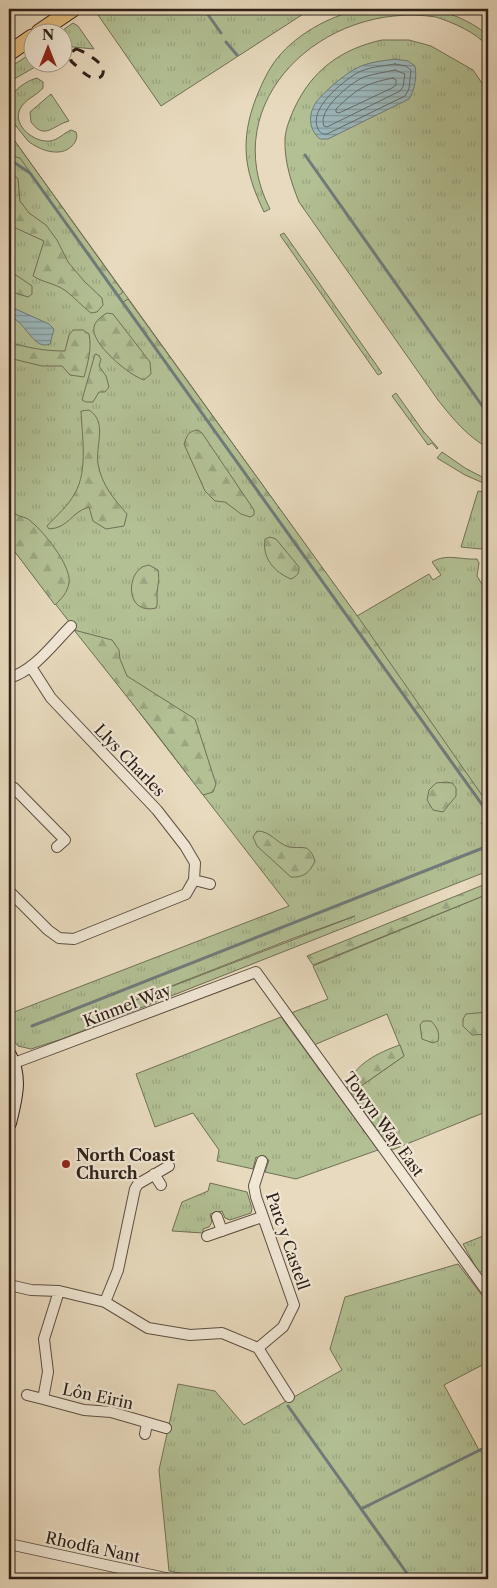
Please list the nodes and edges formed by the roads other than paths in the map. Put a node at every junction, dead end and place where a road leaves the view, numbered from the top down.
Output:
1 (73, 9) edge
2 (54, 22) edge
3 (22, 44) edge
4 (9, 53) edge
5 (71, 626) dead end
6 (31, 667) junction
7 (9, 678) edge
8 (9, 785) edge
9 (57, 847) dead end
10 (194, 880) junction
11 (210, 884) dead end
12 (9, 891) edge
13 (256, 972) joint
14 (10, 1061) edge
15 (9, 1123) edge
16 (262, 1160) dead end
17 (169, 1166) dead end
18 (154, 1174) junction
19 (161, 1185) dead end
20 (217, 1217) dead end
21 (262, 1217) junction
22 (222, 1231) junction
23 (207, 1236) dead end
24 (9, 1285) edge
25 (60, 1291) junction
26 (488, 1292) edge
27 (105, 1302) junction
28 (258, 1348) junction
29 (27, 1395) dead end
30 (289, 1397) dead end
31 (43, 1399) junction
32 (148, 1423) junction
33 (166, 1428) dead end
34 (145, 1434) dead end
35 (9, 1544) edge
36 (170, 1579) edge

1 - 2 main road
3 - 4 main road
5 - 6 street
6 - 7 street
6 - 10 street, Llys Charles
8 - 9 street
10 - 11 street
10 - 12 street
13 - 14 street, Kinmel Way
13 - 26 street, Towyn Way East
14 - 15 street
16 - 21 street, Parc y Castell
17 - 18 street
18 - 19 street
18 - 27 street
20 - 22 street
21 - 22 street
21 - 28 street, Parc y Castell
22 - 23 street
24 - 25 street
25 - 27 street
25 - 31 street, Lôn Eirin
27 - 28 street
28 - 30 street
29 - 31 street, Lôn Eirin
31 - 32 street, Lôn Eirin
32 - 33 street, Lôn Eirin
32 - 34 street, Lôn Eirin
35 - 36 street, Rhodfa Nant

